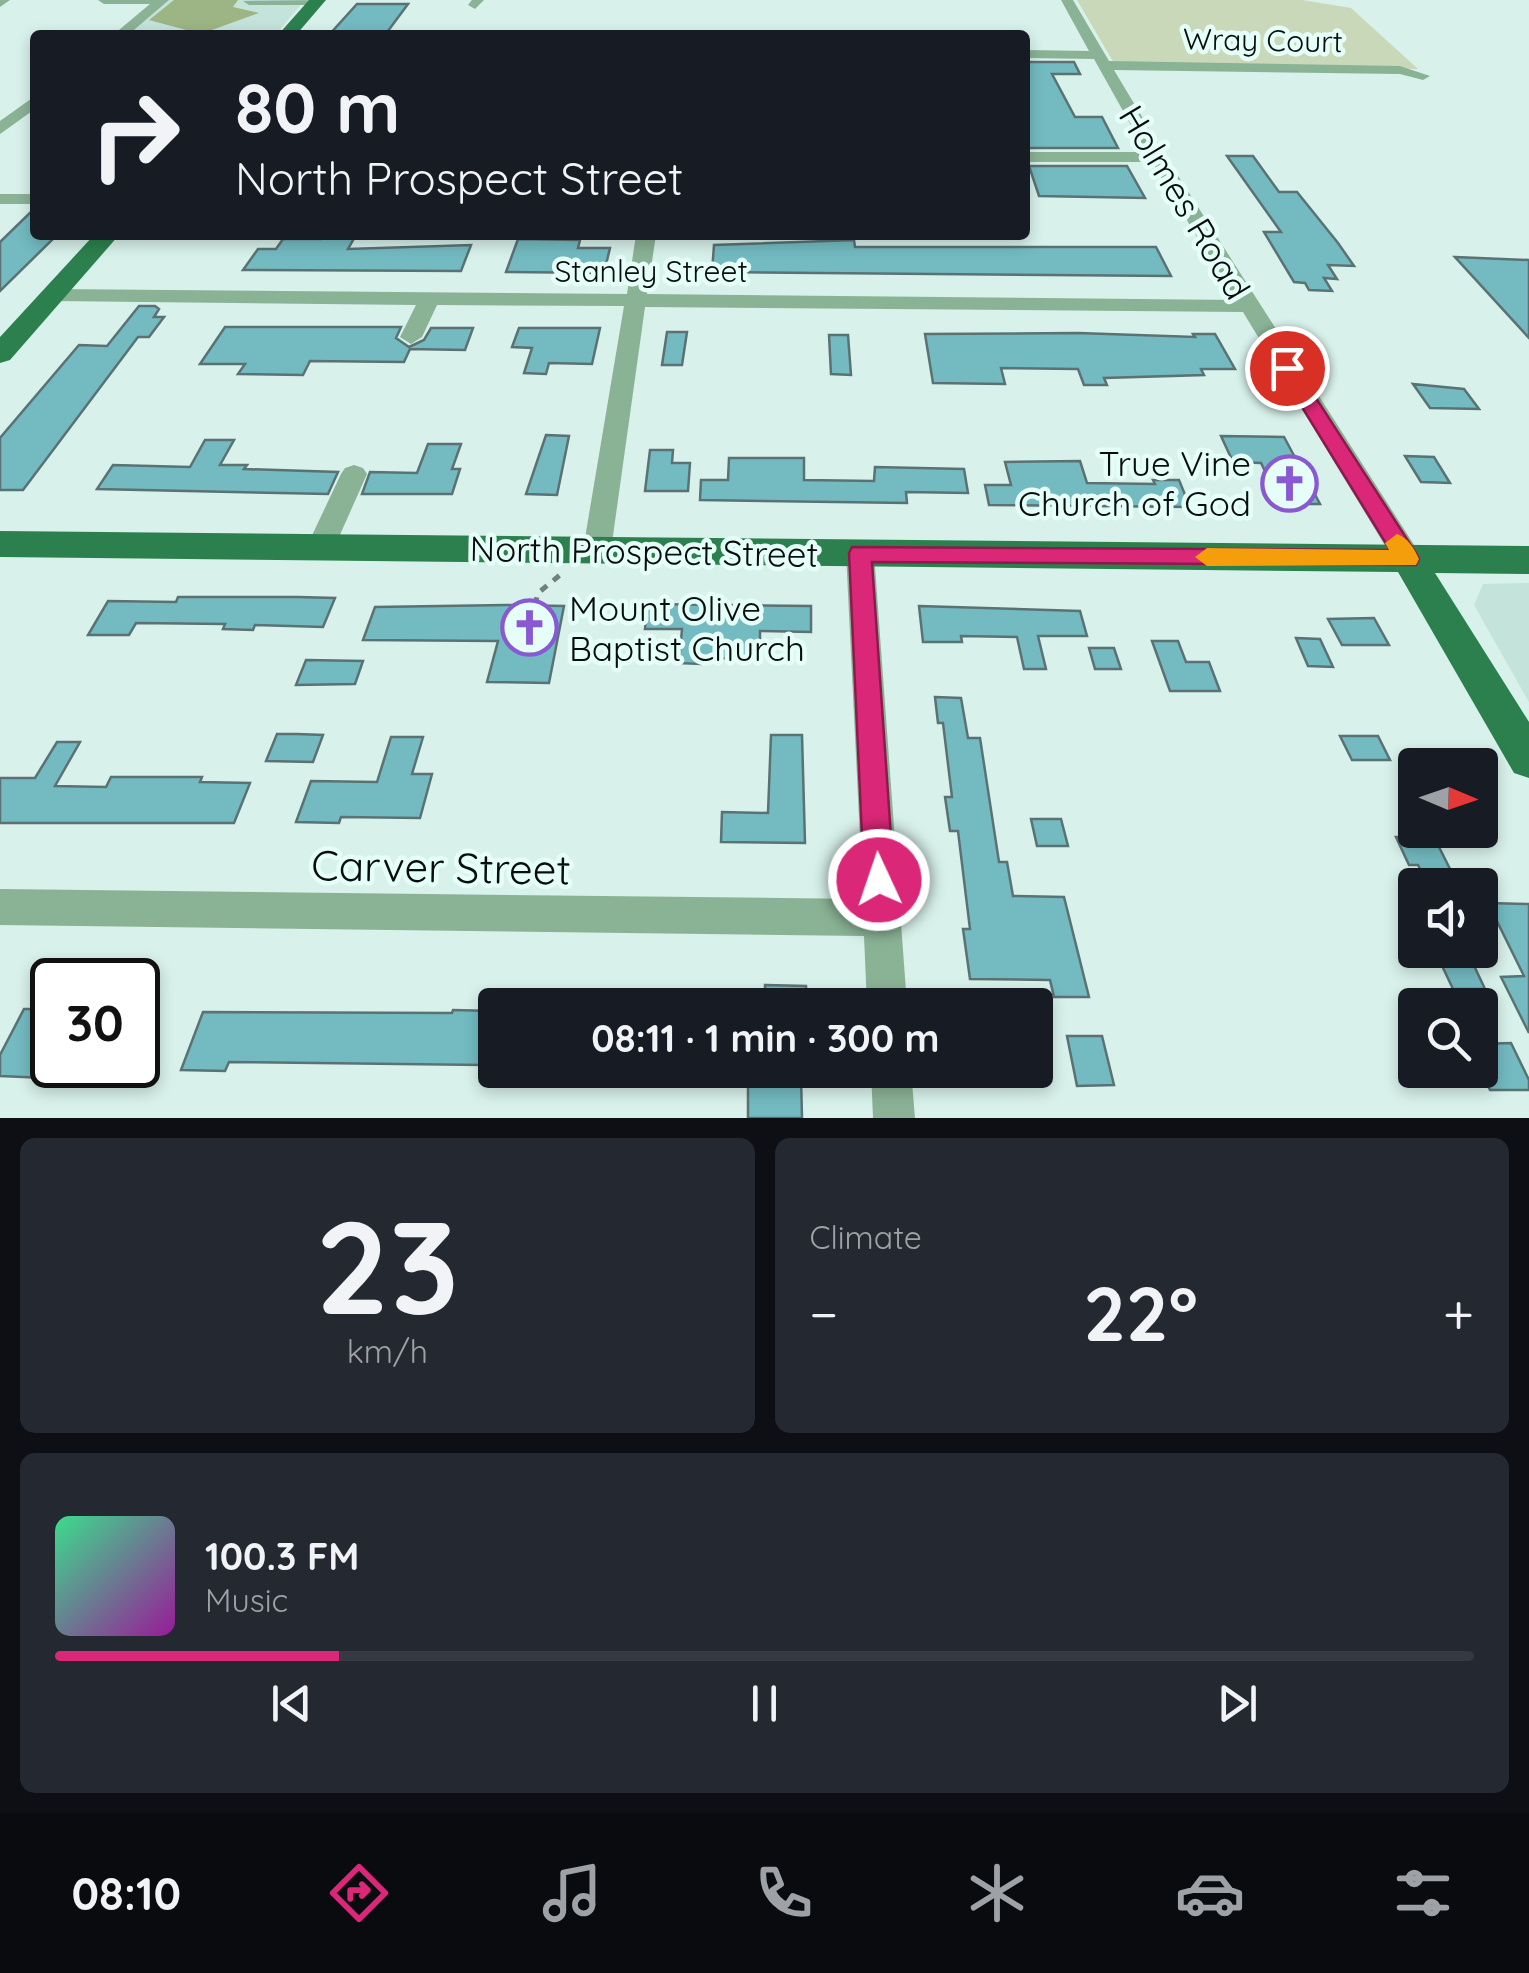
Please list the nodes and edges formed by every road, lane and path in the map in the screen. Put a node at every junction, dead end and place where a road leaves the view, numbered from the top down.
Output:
1 (104, 0) edge
2 (318, 0) edge
3 (1067, 0) edge
4 (248, 1) edge
5 (126, 30) edge
6 (291, 30) edge
7 (1030, 54) edge
8 (1100, 60) junction
9 (1423, 76) dead end
10 (0, 101) edge
11 (30, 101) edge
12 (30, 105) edge
13 (0, 129) edge
14 (1030, 156) edge
15 (1158, 158) junction
16 (0, 199) edge
17 (30, 199) edge
18 (103, 240) edge
19 (645, 240) edge
20 (54, 295) junction
21 (428, 299) junction
22 (634, 301) junction
23 (1248, 306) junction
24 (412, 337) dead end
25 (6, 341) edge
26 (354, 474) dead end
27 (0, 544) edge
28 (321, 546) junction
29 (597, 550) junction
30 (860, 553) junction
31 (1408, 559) junction
32 (1529, 560) edge
33 (564, 563) dead end
34 (535, 605) dead end
35 (1529, 759) edge
36 (0, 907) edge
37 (881, 918) junction
38 (886, 988) edge
39 (892, 1088) edge
40 (894, 1118) edge

1 - 5 street
2 - 4 street
2 - 6 main road
3 - 8 street, Holmes Road
7 - 8 street, Wray Court
8 - 9 street, Wray Court
8 - 15 street, Holmes Road
10 - 11 street
12 - 13 street
14 - 15 street
15 - 23 street, Holmes Road
16 - 17 street
18 - 20 main road
19 - 22 street
20 - 21 street, Stanley Street
20 - 25 main road
21 - 22 street, Stanley Street
21 - 24 street
22 - 23 street, Stanley Street
22 - 29 street
23 - 31 street, Holmes Road
26 - 28 street
27 - 28 main road, North Prospect Street
28 - 29 main road, North Prospect Street
29 - 30 main road, North Prospect Street
30 - 31 main road, North Prospect Street
30 - 37 street
31 - 32 main road, North Prospect Street
31 - 35 main road, Holmes Road
33 - 34 path
36 - 37 street, Carver Street
37 - 38 street
39 - 40 street

